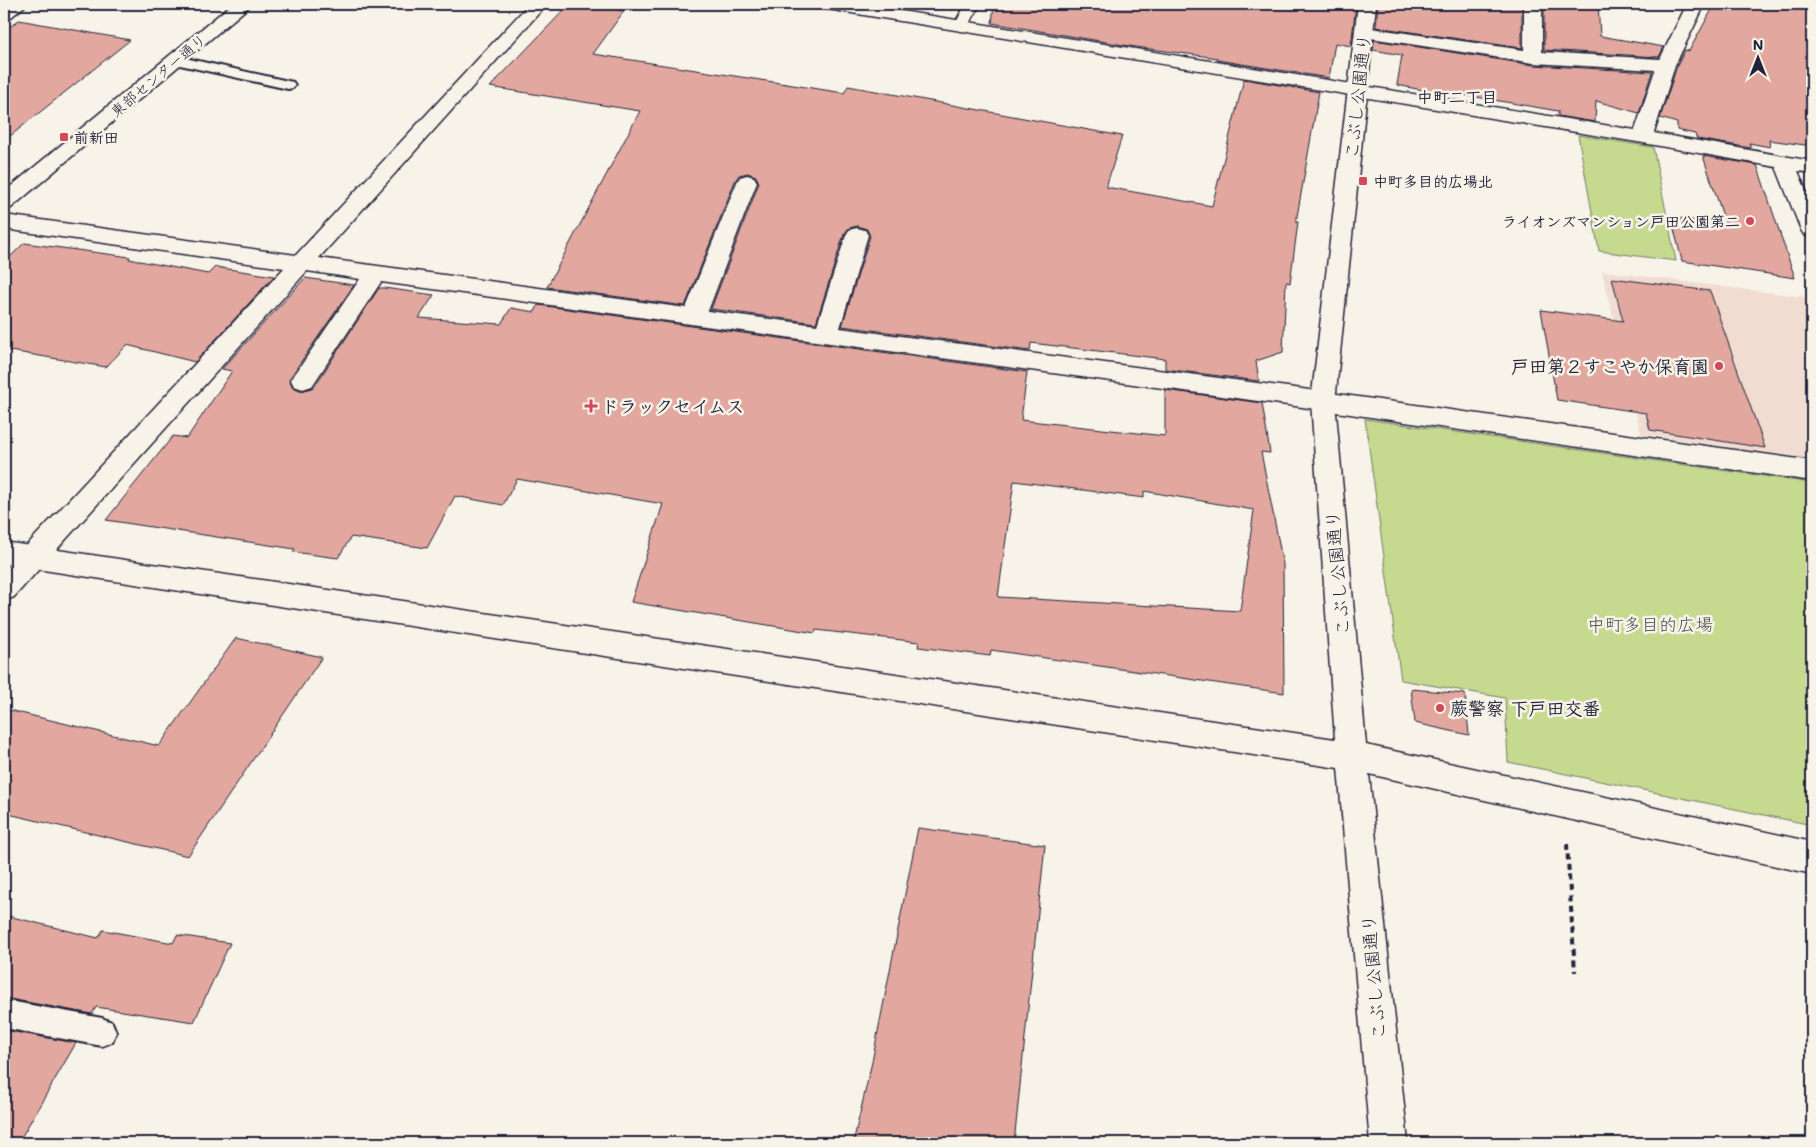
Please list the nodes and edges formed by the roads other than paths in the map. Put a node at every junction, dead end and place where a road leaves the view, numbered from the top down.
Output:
1 (12, 4) edge
2 (18, 4) edge
3 (243, 4) edge
4 (538, 4) edge
5 (827, 4) edge
6 (973, 4) edge
7 (1367, 4) edge
8 (1532, 4) edge
9 (1696, 4) edge
10 (4, 14) edge
11 (961, 26) junction
12 (1364, 32) junction
13 (1532, 58) junction
14 (176, 60) junction
15 (1666, 65) junction
16 (288, 85) dead end
17 (1358, 92) junction
18 (1642, 137) junction
19 (1784, 162) junction
20 (1812, 167) edge
21 (747, 182) dead end
22 (4, 203) edge
23 (4, 222) edge
24 (1812, 230) edge
25 (857, 235) dead end
26 (301, 263) junction
27 (375, 274) junction
28 (694, 317) junction
29 (826, 335) junction
30 (303, 380) dead end
31 (1323, 402) junction
32 (1812, 471) edge
33 (4, 553) edge
34 (32, 557) junction
35 (4, 589) edge
36 (1352, 756) junction
37 (1812, 858) edge
38 (4, 1014) edge
39 (102, 1032) dead end
40 (1389, 1143) edge

1 - 2 lane
2 - 10 street
3 - 14 street, 東部センター通り
4 - 26 street
5 - 11 street
6 - 11 lane
7 - 12 street, こぶし公園通り
8 - 13 street
9 - 15 street
11 - 17 street
12 - 13 street
12 - 17 street, こぶし公園通り
13 - 15 street
14 - 16 lane
14 - 22 street, 東部センター通り
15 - 18 street
17 - 18 street
17 - 31 street, こぶし公園通り
18 - 19 street
19 - 20 street
19 - 24 street
21 - 28 street
23 - 26 street
25 - 29 street
26 - 27 street
26 - 34 street
27 - 28 street
27 - 30 street
28 - 29 street
29 - 31 street
31 - 32 street
31 - 36 street, こぶし公園通り
33 - 34 street
34 - 35 street
34 - 36 street
36 - 37 street
36 - 40 street, こぶし公園通り
38 - 39 lane

